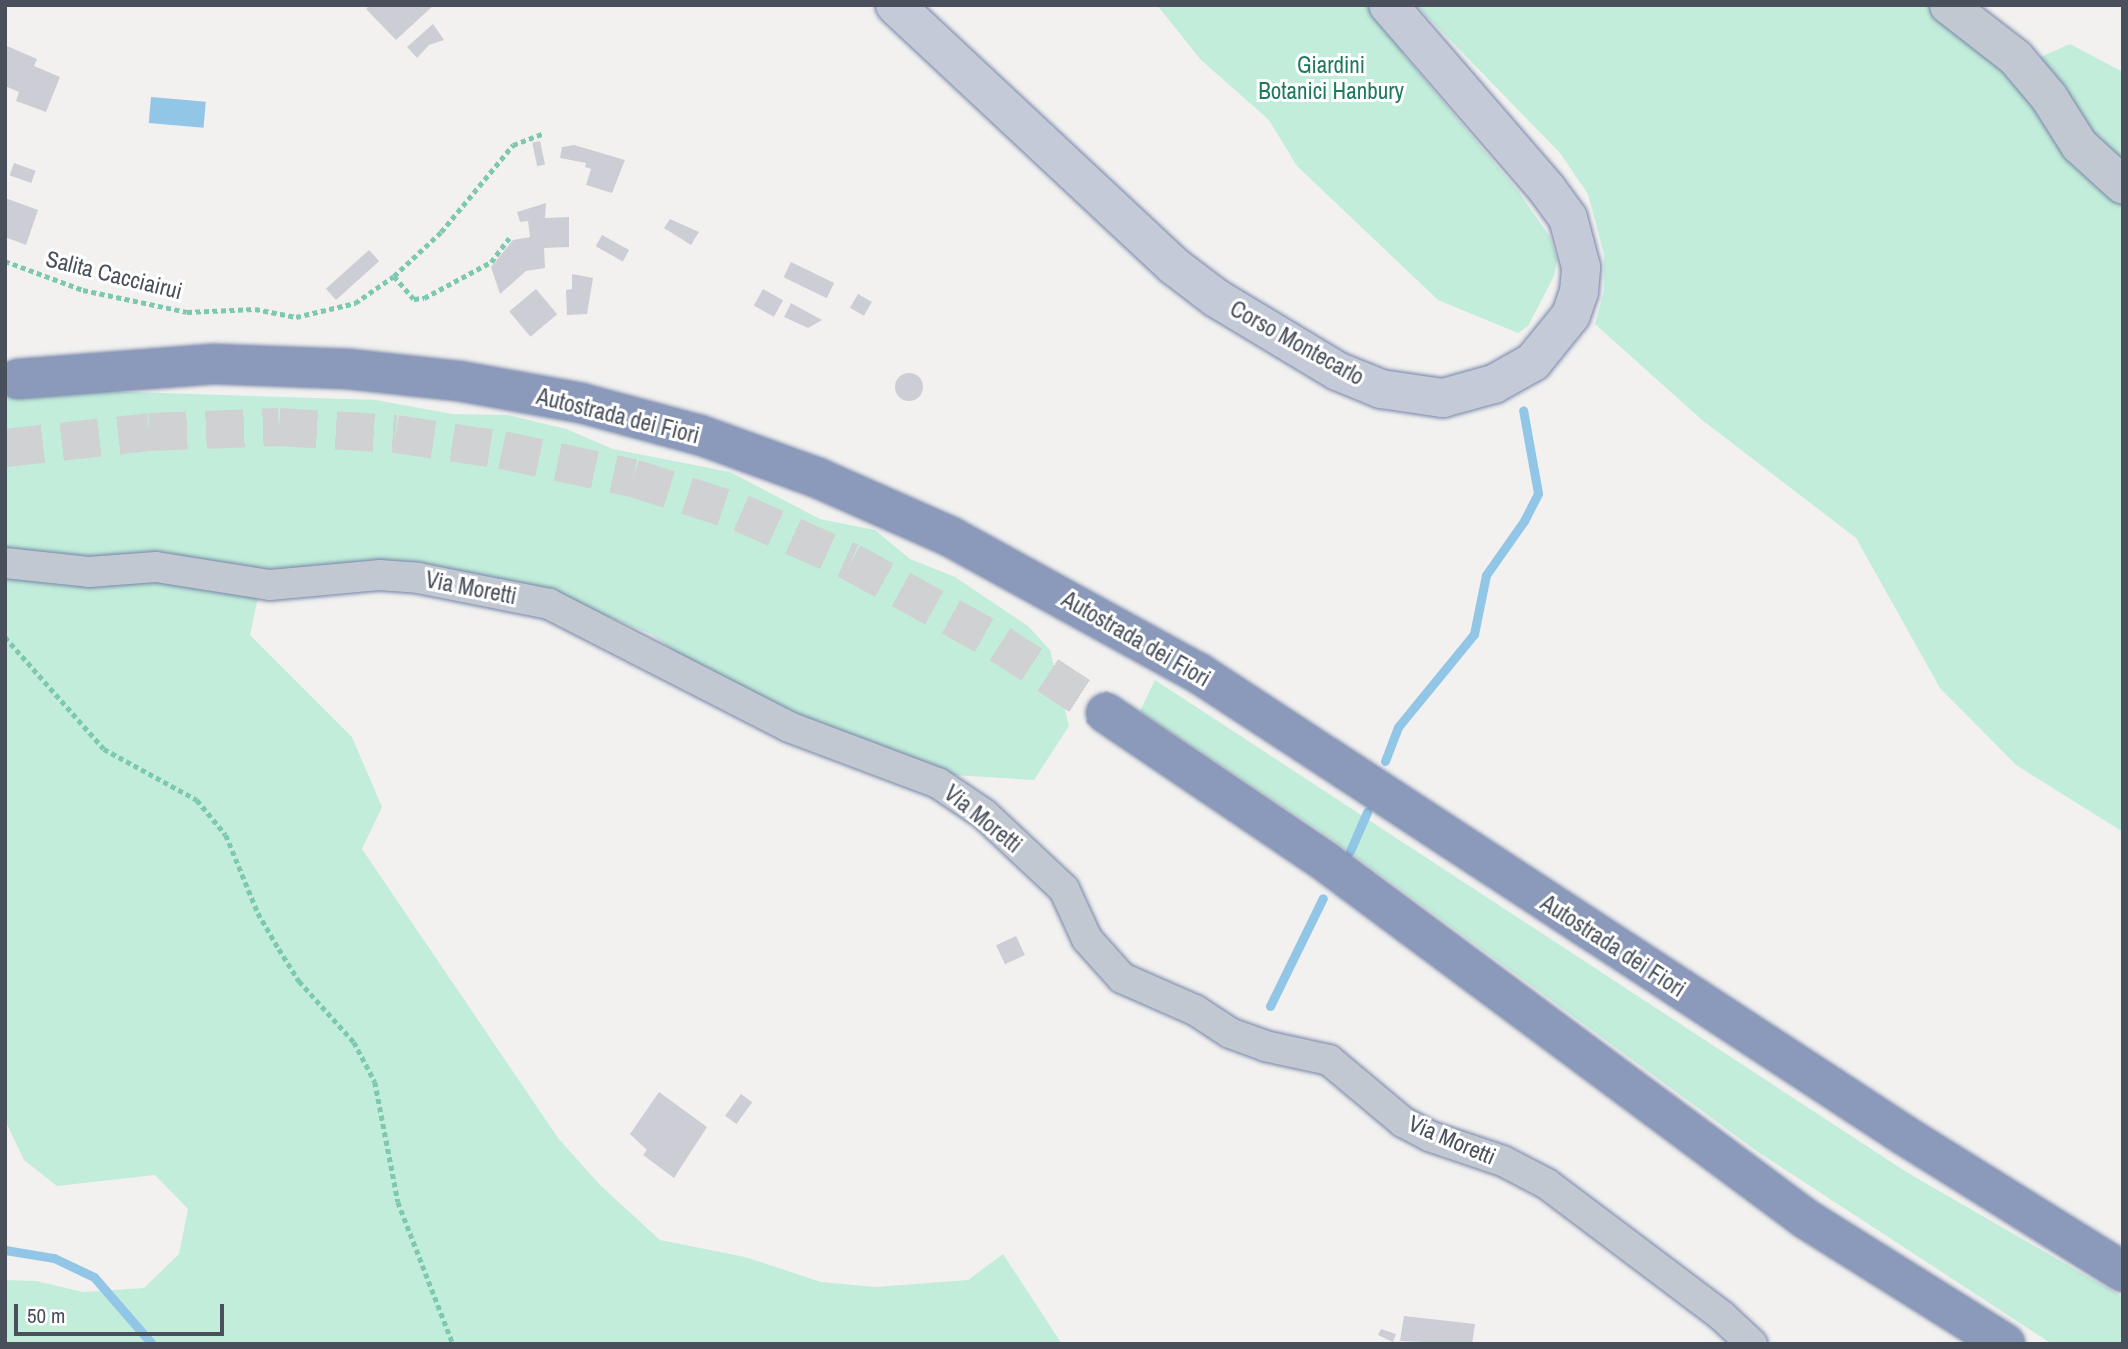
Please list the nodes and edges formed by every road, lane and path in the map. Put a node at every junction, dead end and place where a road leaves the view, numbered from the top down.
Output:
1 (895, 5) edge
2 (1388, 5) edge
3 (1948, 5) edge
4 (542, 134) dead end
5 (2123, 185) edge
6 (509, 237) dead end
7 (5, 261) edge
8 (394, 276) junction
9 (18, 380) dead end
10 (5, 563) edge
11 (5, 637) edge
12 (1106, 713) tunnel mouth
13 (2123, 1272) edge
14 (453, 1344) edge
15 (1752, 1344) edge
16 (2005, 1344) edge

1 - 2 main road, Corso Montecarlo
3 - 5 street
4 - 8 path, Salita Cacciairui
6 - 8 path
7 - 8 path, Salita Cacciairui
9 - 13 highway, Autostrada dei Fiori
10 - 15 street, Via Moretti
11 - 14 path
12 - 16 highway

